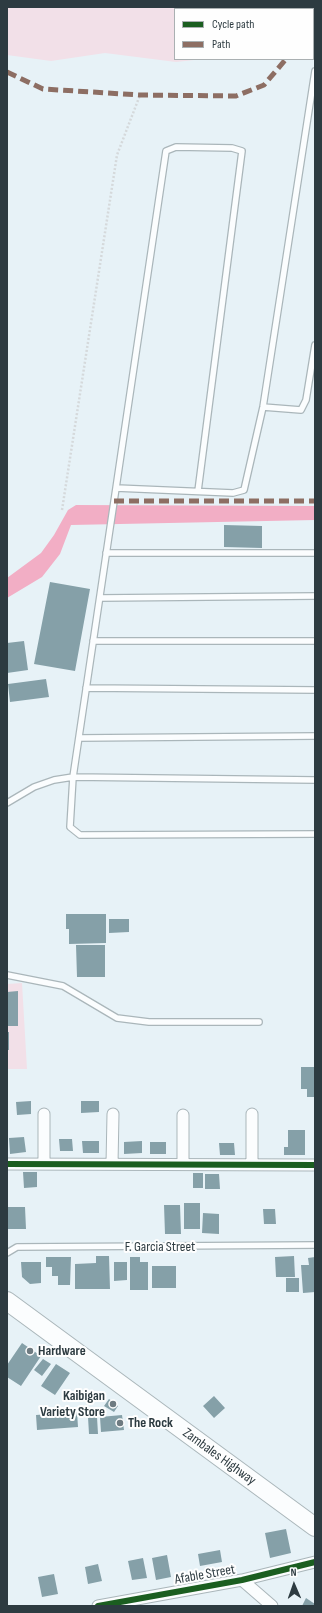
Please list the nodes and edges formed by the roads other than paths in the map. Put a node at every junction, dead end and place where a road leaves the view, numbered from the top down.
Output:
1 (315, 71) edge
2 (315, 345) edge
3 (263, 407) junction
4 (116, 488) junction
5 (198, 492) junction
6 (106, 553) junction
7 (315, 553) edge
8 (315, 596) edge
9 (100, 598) junction
10 (93, 640) junction
11 (315, 641) edge
12 (86, 688) junction
13 (315, 690) edge
14 (315, 736) edge
15 (79, 738) junction
16 (73, 776) junction
17 (315, 780) edge
18 (7, 803) edge
19 (315, 834) edge
20 (7, 975) edge
21 (258, 1022) dead end
22 (44, 1114) dead end
23 (113, 1114) dead end
24 (252, 1114) dead end
25 (183, 1115) dead end
26 (7, 1164) edge
27 (44, 1164) junction
28 (112, 1164) junction
29 (183, 1164) junction
30 (315, 1164) edge
31 (252, 1165) junction
32 (315, 1245) edge
33 (7, 1253) edge
34 (7, 1301) edge
35 (315, 1527) edge
36 (315, 1562) edge
37 (242, 1580) junction
38 (98, 1606) edge
39 (272, 1606) edge

1 - 3 lane
2 - 3 lane
3 - 5 lane
4 - 5 lane
4 - 5 lane
4 - 6 lane
6 - 7 lane
6 - 9 lane
8 - 9 lane
9 - 10 lane
10 - 11 lane
10 - 12 lane
12 - 13 lane
12 - 15 lane
14 - 15 lane
15 - 16 lane
16 - 17 lane
16 - 18 lane
16 - 19 lane
20 - 21 lane
22 - 27 street
23 - 28 street
24 - 31 street
25 - 29 street
26 - 27 street
27 - 28 street
28 - 29 street
29 - 31 street
30 - 31 street
32 - 33 lane, F. Garcia Street
34 - 35 main road, Zambales Highway
36 - 37 street, Afable Street
37 - 38 street, Afable Street
37 - 39 street

